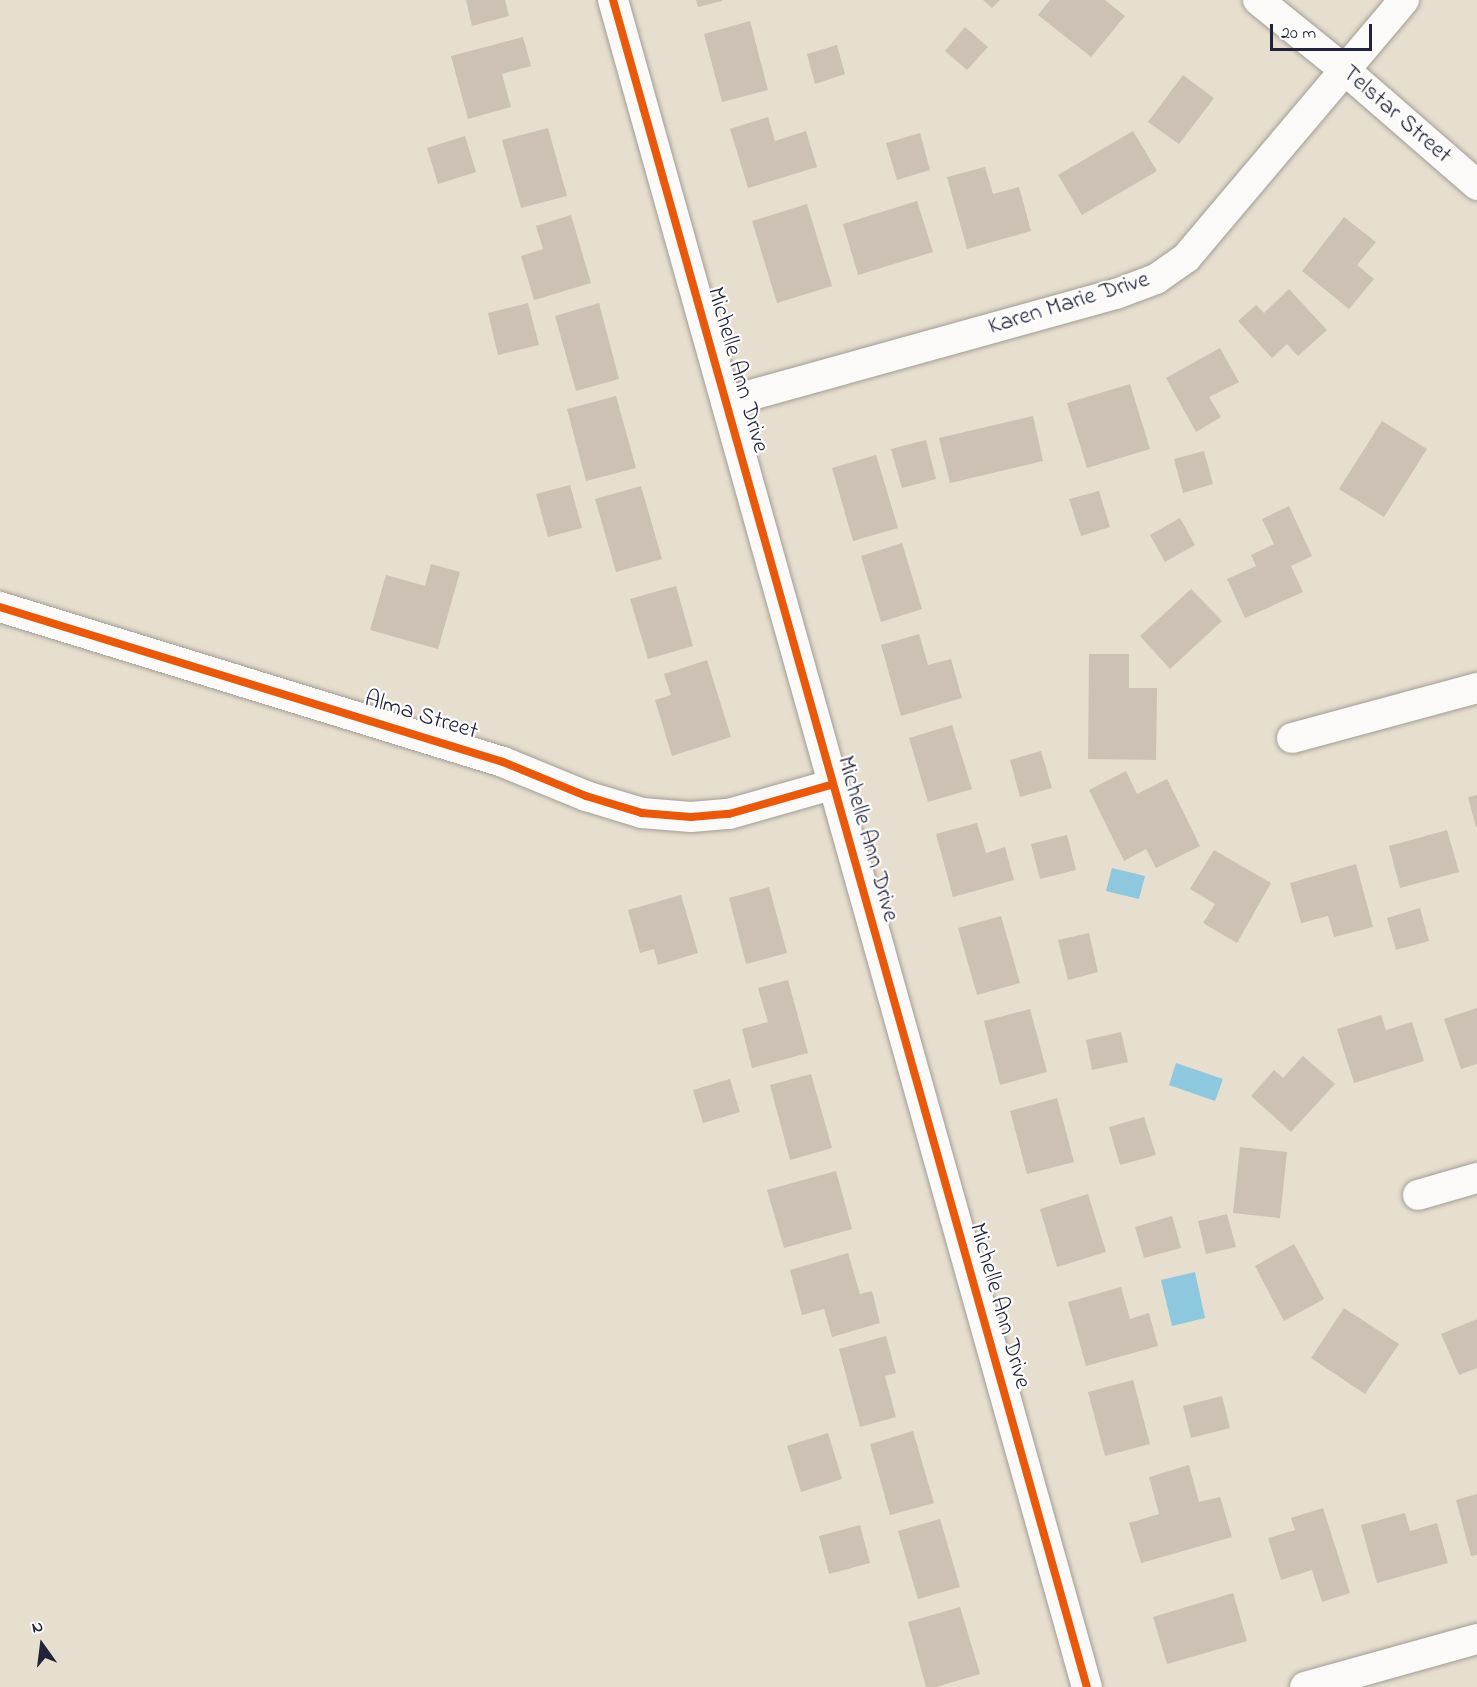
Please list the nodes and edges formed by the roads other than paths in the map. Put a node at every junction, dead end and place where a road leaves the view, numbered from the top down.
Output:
1 (613, 0) edge
2 (1258, 0) edge
3 (1404, 0) edge
4 (1346, 71) junction
5 (1477, 185) edge
6 (726, 402) junction
7 (0, 608) edge
8 (1477, 688) edge
9 (1292, 738) dead end
10 (831, 785) junction
11 (1477, 1178) edge
12 (1418, 1195) dead end
13 (1477, 1639) edge
14 (1087, 1687) edge
15 (1305, 1687) edge

1 - 6 street, Michelle Ann Drive
2 - 4 street, Telstar Street
3 - 4 street, Karen Marie Drive
4 - 5 street, Telstar Street
4 - 6 street, Karen Marie Drive
6 - 10 street, Michelle Ann Drive
7 - 10 street, Alma Street
8 - 9 street
10 - 14 street, Michelle Ann Drive
11 - 12 street
13 - 15 street

